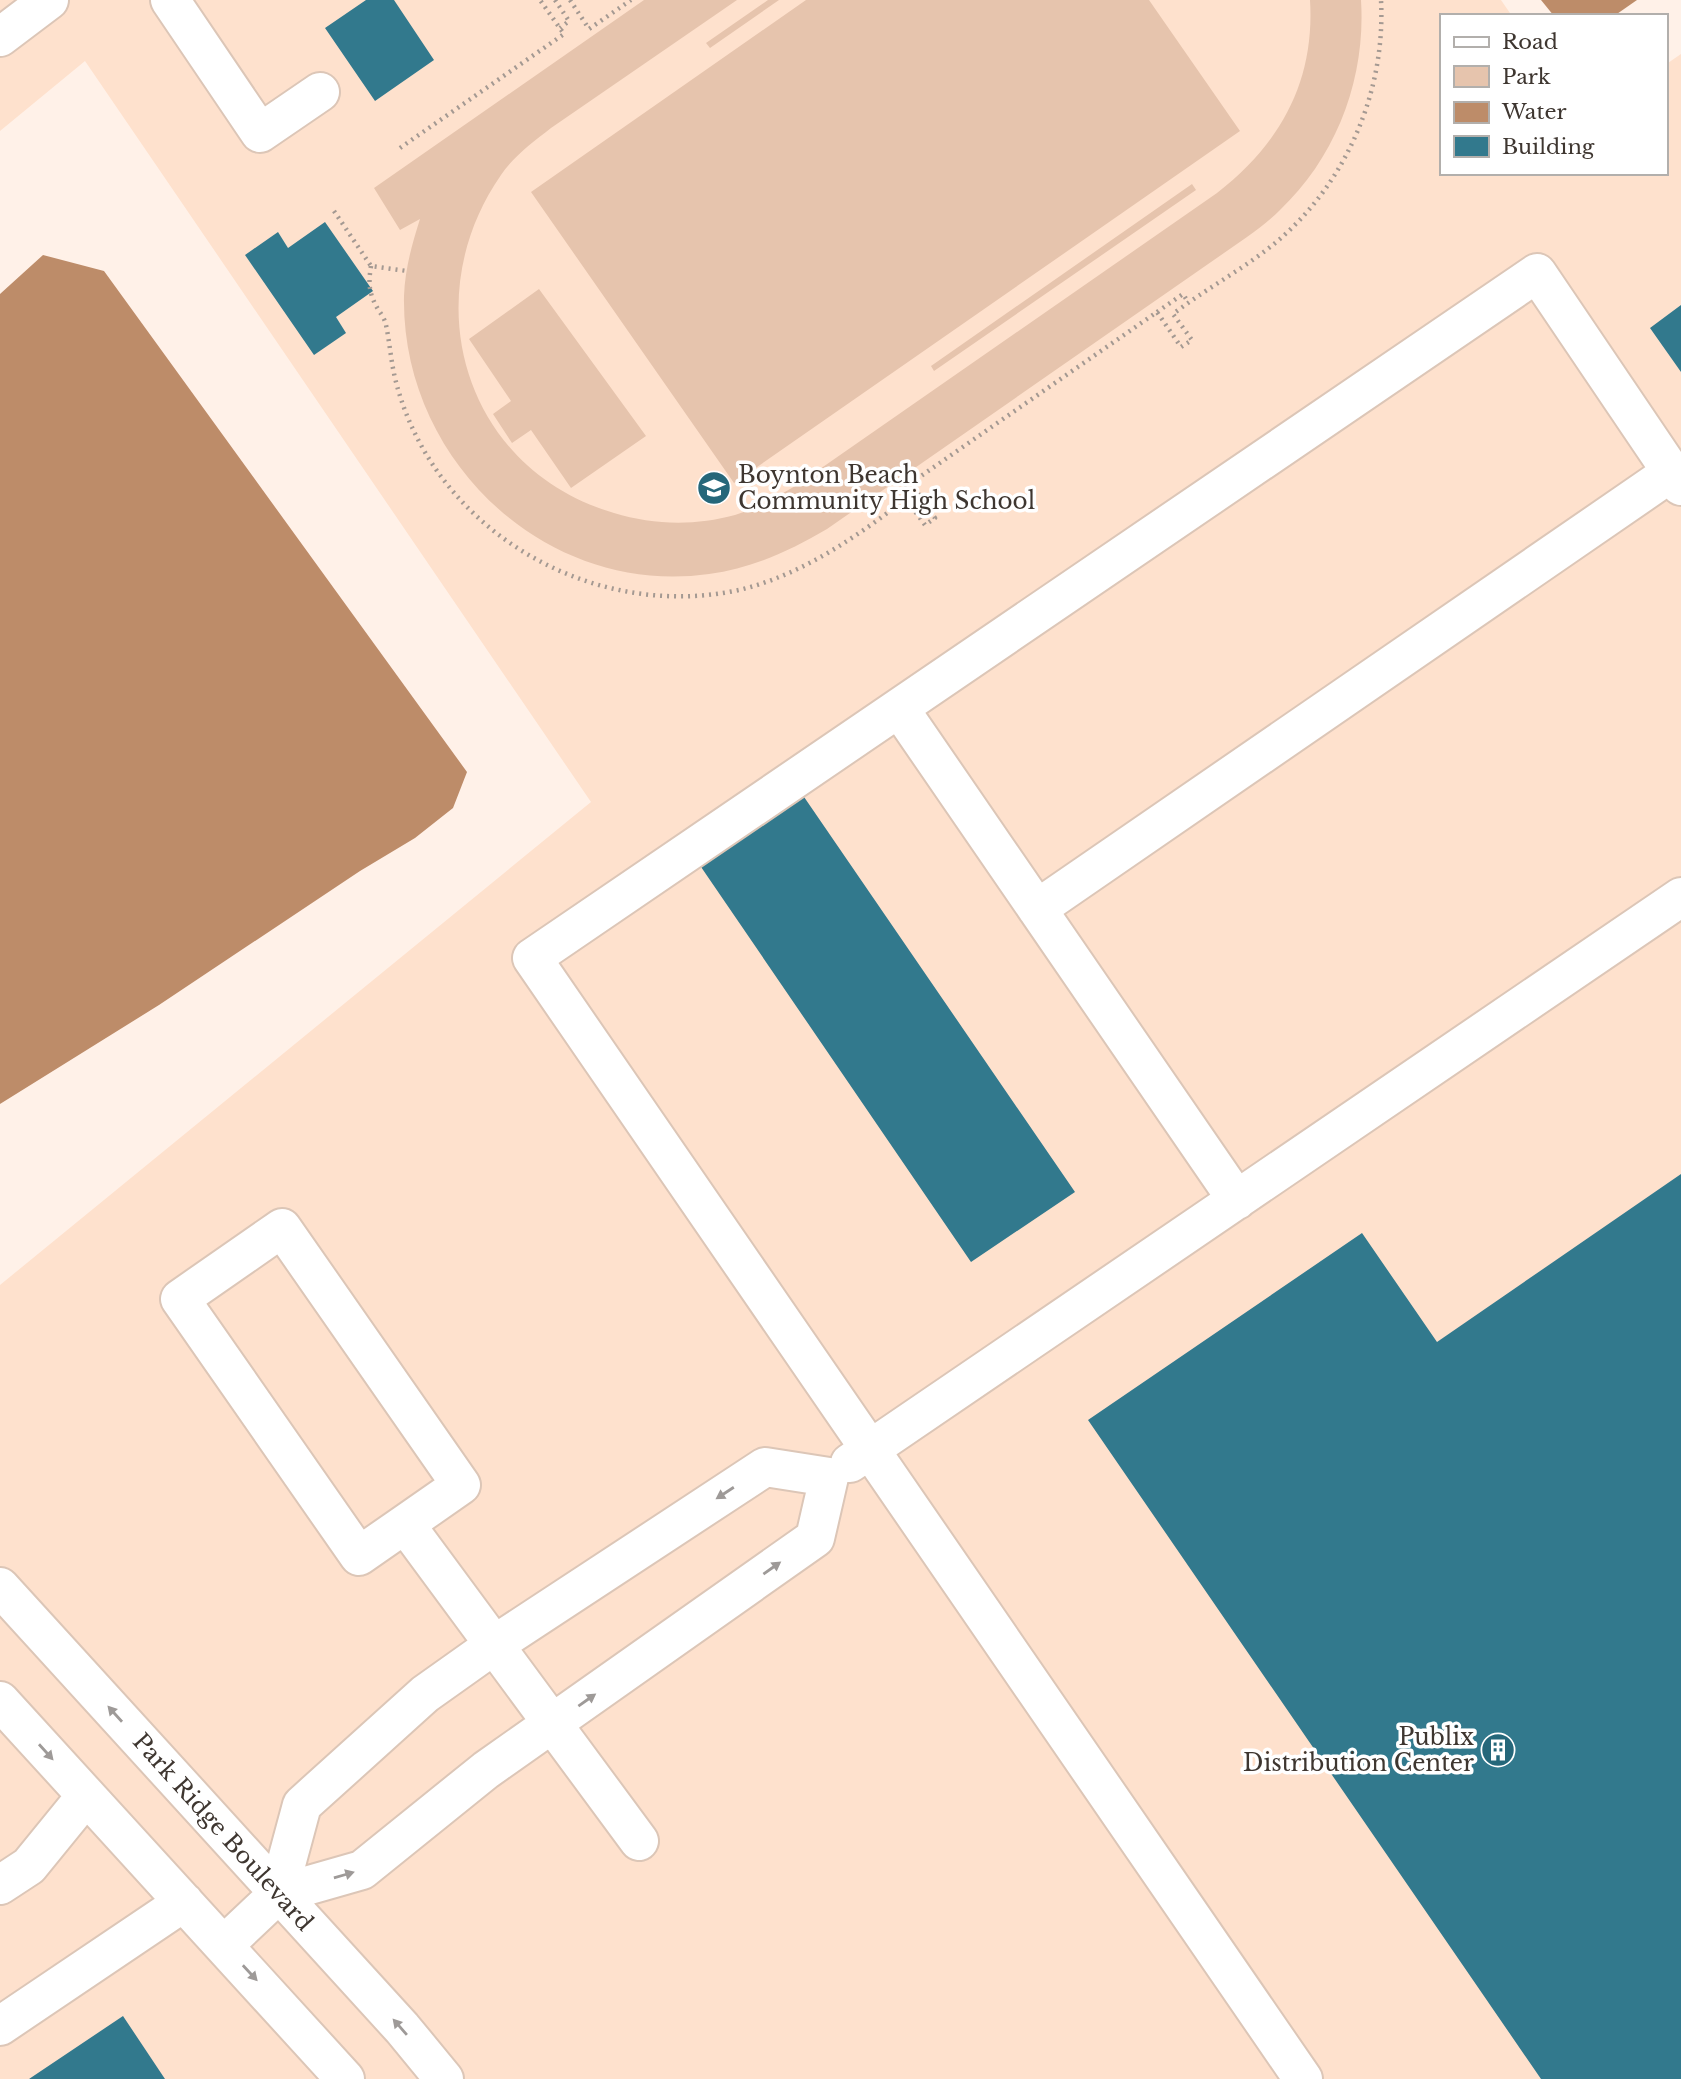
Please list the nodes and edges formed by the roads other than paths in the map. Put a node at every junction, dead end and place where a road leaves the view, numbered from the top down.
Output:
1 (49, 0) edge
2 (170, 0) edge
3 (5, 21) edge
4 (320, 92) dead end
5 (1676, 479) edge
6 (899, 708) junction
7 (1681, 897) edge
8 (1037, 909) junction
9 (1237, 1200) junction
10 (870, 1450) junction
11 (829, 1477) junction
12 (405, 1524) junction
13 (0, 1587) edge
14 (494, 1645) junction
15 (0, 1702) edge
16 (553, 1724) junction
17 (86, 1796) junction
18 (639, 1841) dead end
19 (0, 1885) edge
20 (278, 1894) junction
21 (184, 1902) junction
22 (224, 1945) junction
23 (0, 2026) edge
24 (336, 2076) edge
25 (444, 2079) edge
26 (1303, 2079) edge

1 - 3 street
2 - 4 street
5 - 6 street
5 - 8 street
6 - 8 street
6 - 10 street
7 - 9 street
8 - 9 street
9 - 10 street
10 - 11 street
10 - 26 street
11 -> 14 street
16 -> 11 street
12 - 12 street
12 - 14 street
20 -> 13 street, Park Ridge Boulevard
14 - 16 street
14 - 20 street
15 -> 17 street
16 - 18 street
20 -> 16 street
17 - 19 street
17 - 21 street
20 - 22 street
25 -> 20 street, Park Ridge Boulevard
21 - 22 street
21 - 23 street
22 -> 24 street

